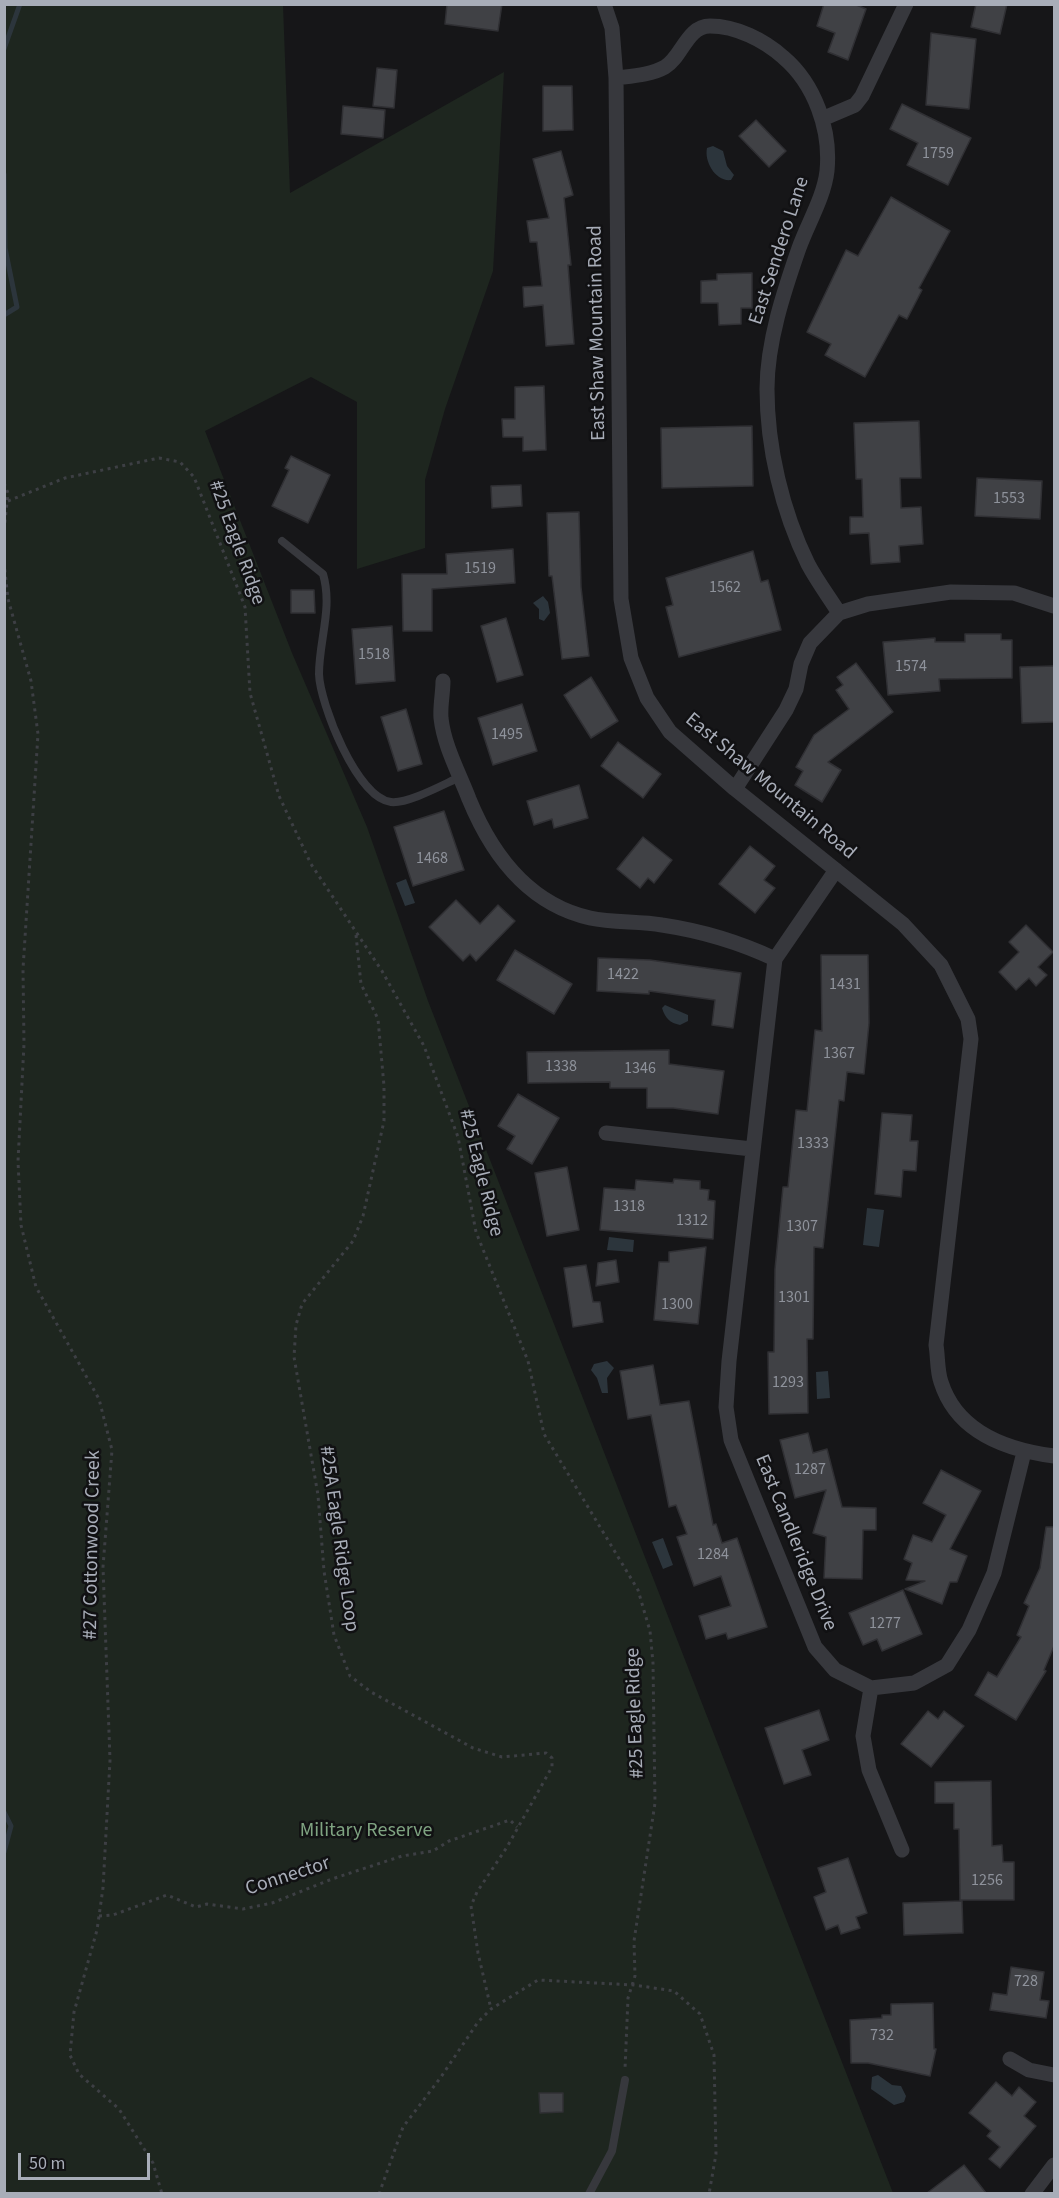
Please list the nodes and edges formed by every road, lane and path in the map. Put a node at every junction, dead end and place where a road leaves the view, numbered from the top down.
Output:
1 (604, 4) edge
2 (906, 4) edge
3 (616, 78) junction
4 (822, 119) junction
5 (4, 483) edge
6 (8, 501) junction
7 (4, 531) edge
8 (282, 541) dead end
9 (4, 562) edge
10 (1054, 606) edge
11 (839, 614) junction
12 (443, 681) dead end
13 (460, 777) junction
14 (735, 789) junction
15 (836, 870) junction
16 (356, 932) junction
17 (775, 959) junction
18 (606, 1133) dead end
19 (752, 1149) junction
20 (1024, 1452) junction
21 (1054, 1456) edge
22 (871, 1688) junction
23 (517, 1827) junction
24 (902, 1850) dead end
25 (99, 1916) junction
26 (634, 1984) junction
27 (491, 2009) junction
28 (1010, 2059) dead end
29 (1054, 2074) edge
30 (625, 2080) joint
31 (1054, 2165) edge
32 (162, 2193) edge
33 (379, 2193) edge
34 (589, 2193) edge
35 (709, 2193) edge
36 (1032, 2193) edge

1 - 3 street, East Shaw Mountain Road
2 - 4 street
3 - 4 street, East Sendero Lane
3 - 14 street, East Shaw Mountain Road
4 - 11 street, East Sendero Lane
5 - 6 path
6 - 7 path
6 - 16 path, #25 Eagle Ridge
8 - 13 lane
9 - 25 path, #27 Cottonwood Creek
10 - 11 street
11 - 14 street
12 - 13 street
13 - 17 street
14 - 15 street, East Shaw Mountain Road
15 - 17 street, East Candleridge Drive
15 - 20 street, East Shaw Mountain Road
16 - 23 path, #25A Eagle Ridge Loop
16 - 26 path, #25 Eagle Ridge
17 - 19 street, East Candleridge Drive
18 - 19 street
19 - 22 street, East Candleridge Drive
20 - 21 street, East Shaw Mountain Road
20 - 22 street
22 - 24 street
23 - 25 path, Connector
23 - 27 path, #25A Eagle Ridge Loop
25 - 32 path, #27 Cottonwood Creek
26 - 27 path
26 - 30 path, #25 Eagle Ridge
26 - 35 path
27 - 33 path
28 - 29 street
30 - 34 lane
31 - 36 street

